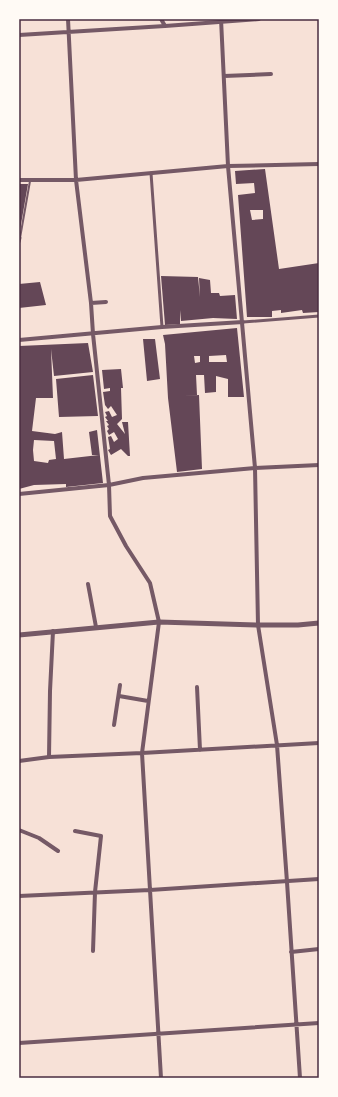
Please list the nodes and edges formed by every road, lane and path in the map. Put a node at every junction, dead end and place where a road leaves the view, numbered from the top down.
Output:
1 (68, 19) edge
2 (161, 19) edge
3 (259, 19) edge
4 (221, 20) edge
5 (165, 26) junction
6 (70, 32) junction
7 (19, 34) edge
8 (271, 74) dead end
9 (224, 76) junction
10 (319, 164) edge
11 (228, 166) junction
12 (151, 173) junction
13 (19, 180) edge
14 (31, 180) junction
15 (76, 180) junction
16 (19, 240) edge
17 (106, 302) dead end
18 (91, 303) junction
19 (319, 316) edge
20 (243, 322) junction
21 (162, 327) junction
22 (93, 334) junction
23 (19, 340) edge
24 (319, 465) edge
25 (255, 468) junction
26 (109, 485) junction
27 (19, 494) edge
28 (88, 584) dead end
29 (159, 622) junction
30 (319, 623) edge
31 (258, 625) junction
32 (96, 627) junction
33 (53, 631) junction
34 (19, 635) edge
35 (120, 685) dead end
36 (197, 687) dead end
37 (119, 696) junction
38 (148, 701) junction
39 (114, 725) dead end
40 (319, 743) edge
41 (277, 745) junction
42 (200, 750) junction
43 (142, 753) junction
44 (50, 757) junction
45 (19, 761) edge
46 (19, 830) edge
47 (75, 831) dead end
48 (58, 851) dead end
49 (319, 879) edge
50 (287, 882) junction
51 (150, 890) junction
52 (95, 892) junction
53 (19, 896) edge
54 (319, 949) edge
55 (93, 951) dead end
56 (291, 952) junction
57 (319, 1023) edge
58 (296, 1024) junction
59 (158, 1034) junction
60 (19, 1043) edge
61 (160, 1078) edge
62 (300, 1078) edge

1 - 6 street
2 - 5 street
3 - 4 street
4 - 5 street
4 - 9 street
5 - 6 street
6 - 7 street
6 - 15 street
8 - 9 street
9 - 11 street
10 - 11 street
11 - 12 street
11 - 20 street
12 - 15 street
12 - 21 street
13 - 14 street
14 - 15 street
14 - 16 lane
15 - 18 street
17 - 18 street
18 - 22 street
19 - 20 street
20 - 21 street
20 - 25 street
21 - 22 street
22 - 23 street
22 - 26 street
24 - 25 street
25 - 26 street
25 - 31 street
26 - 27 street
26 - 29 street
28 - 32 street
29 - 31 street
29 - 32 street
29 - 38 street
30 - 31 street
31 - 41 street
32 - 33 street
33 - 34 street
33 - 44 street
35 - 37 street
36 - 42 street
37 - 38 street
37 - 39 street
38 - 43 street
40 - 41 street
41 - 42 street
41 - 50 street
42 - 43 street
43 - 44 street
43 - 51 street
44 - 45 street
46 - 48 street
47 - 52 street
49 - 50 street
50 - 51 street
50 - 56 street
51 - 52 street
51 - 59 street
52 - 53 street
52 - 55 street
54 - 56 street
56 - 58 street
57 - 58 street
58 - 59 street
58 - 62 street
59 - 60 street
59 - 61 street

